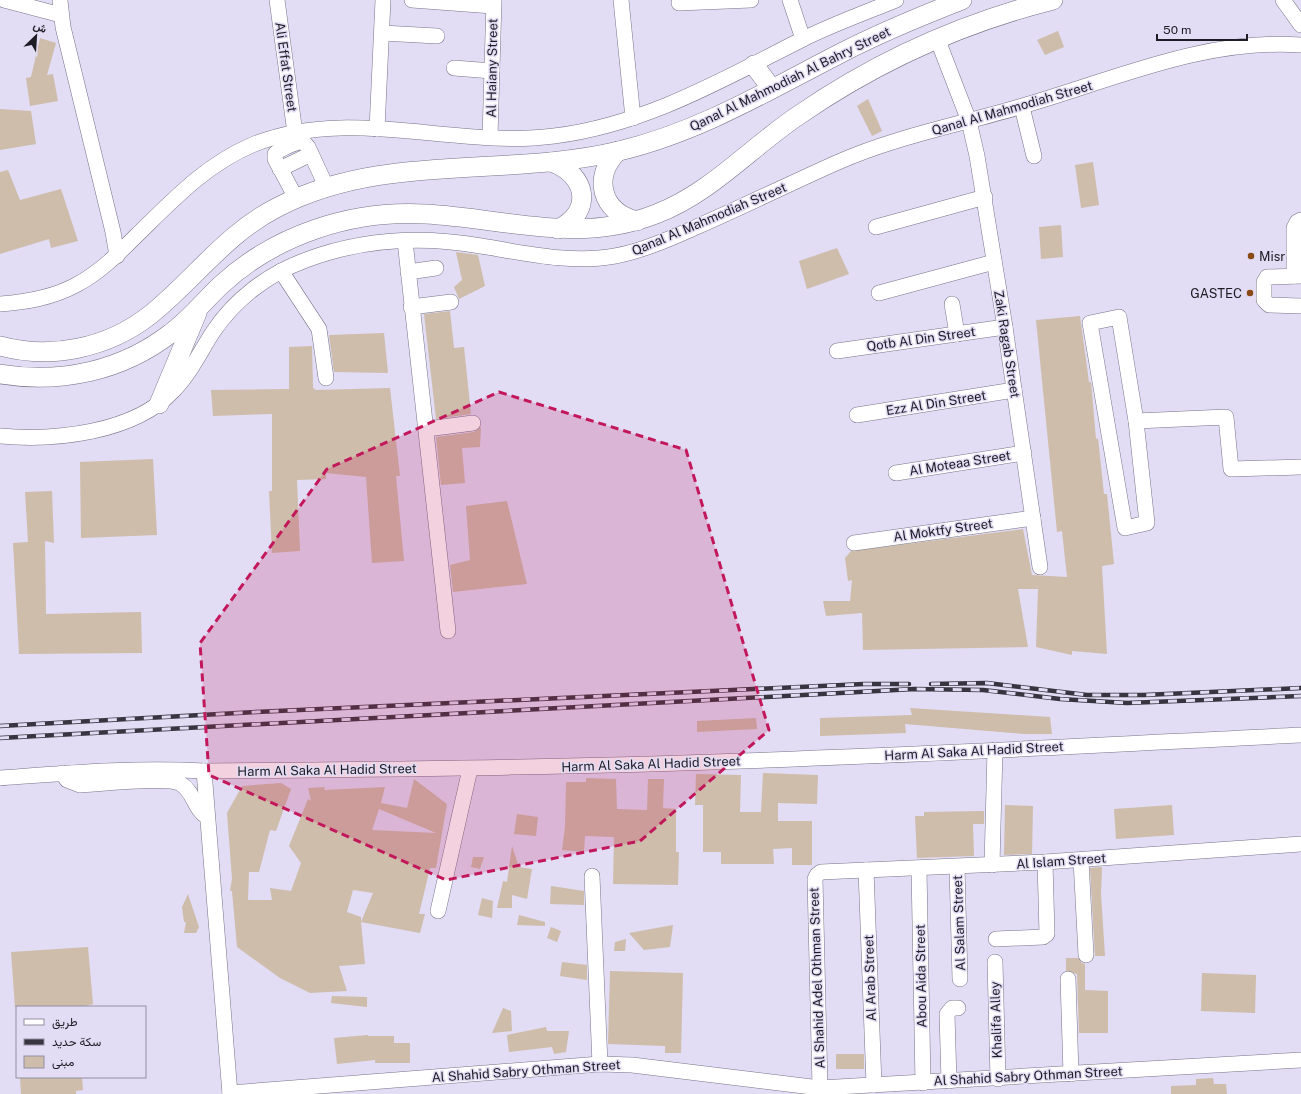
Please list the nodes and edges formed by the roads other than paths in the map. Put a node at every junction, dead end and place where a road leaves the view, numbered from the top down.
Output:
1 (4, 0) edge
2 (277, 0) edge
3 (383, 0) edge
4 (412, 0) edge
5 (621, 0) edge
6 (751, 0) edge
7 (790, 0) edge
8 (896, 0) edge
9 (962, 0) edge
10 (1053, 0) edge
11 (1283, 0) edge
12 (493, 3) edge
13 (678, 3) dead end
14 (61, 8) edge
15 (1301, 25) edge
16 (382, 33) junction
17 (437, 36) dead end
18 (937, 38) junction
19 (803, 39) junction
20 (1301, 45) edge
21 (754, 65) junction
22 (454, 68) dead end
23 (492, 71) junction
24 (772, 89) junction
25 (1022, 107) junction
26 (633, 118) junction
27 (969, 121) junction
28 (377, 130) junction
29 (490, 137) junction
30 (303, 140) junction
31 (618, 151) junction
32 (1034, 156) dead end
33 (551, 162) junction
34 (326, 186) junction
35 (985, 197) junction
36 (296, 198) junction
37 (1301, 220) edge
38 (637, 221) junction
39 (876, 226) dead end
40 (558, 230) junction
41 (404, 241) junction
42 (116, 256) junction
43 (994, 262) junction
44 (436, 268) dead end
45 (281, 271) junction
46 (408, 272) junction
47 (1297, 276) edge
48 (878, 292) dead end
49 (451, 302) dead end
50 (0, 304) edge
51 (952, 304) dead end
52 (412, 306) junction
53 (1301, 306) edge
54 (199, 307) junction
55 (1005, 327) junction
56 (957, 334) junction
57 (0, 346) edge
58 (837, 352) dead end
59 (0, 374) edge
60 (326, 378) dead end
61 (1014, 390) junction
62 (159, 404) junction
63 (857, 416) dead end
64 (1136, 421) junction
65 (473, 423) dead end
66 (427, 429) junction
67 (0, 436) edge
68 (1024, 453) junction
69 (1301, 467) edge
70 (896, 473) dead end
71 (1033, 518) junction
72 (854, 543) dead end
73 (1040, 567) dead end
74 (448, 631) dead end
75 (1301, 735) edge
76 (995, 750) junction
77 (470, 769) junction
78 (204, 771) junction
79 (62, 773) junction
80 (0, 778) edge
81 (207, 817) junction
82 (1301, 844) edge
83 (1081, 860) junction
84 (1045, 862) junction
85 (992, 865) junction
86 (957, 867) junction
87 (919, 869) junction
88 (866, 870) junction
89 (821, 872) joint
90 (592, 876) dead end
91 (438, 911) dead end
92 (996, 939) dead end
93 (1086, 955) dead end
94 (995, 962) dead end
95 (960, 979) dead end
96 (1068, 979) dead end
97 (958, 1008) dead end
98 (1301, 1060) edge
99 (600, 1064) junction
100 (1071, 1074) junction
101 (998, 1079) junction
102 (949, 1081) junction
103 (923, 1083) junction
104 (874, 1085) junction
105 (820, 1088) junction
106 (230, 1094) edge

1 - 14 street
2 - 30 street, Ali Effat Street
3 - 16 street
4 - 12 street
5 - 26 street
6 - 13 street
7 - 19 street
8 - 19 street
9 - 24 main road, Qanal Al Mahmodiah Al Bahry Street
10 - 18 main road, Qanal Al Mahmodiah Al Bahry Street
11 - 15 street
12 - 23 street, Al Haiany Street
14 - 42 street
16 - 17 street
16 - 28 street
18 - 27 street, Zaki Ragab Street
18 - 38 main road, Qanal Al Mahmodiah Al Bahry Street
19 - 21 street
20 - 25 street, Qanal Al Mahmodiah Street
21 - 24 main road
21 - 26 street
22 - 23 street
23 - 29 street, Al Haiany Street
24 - 31 main road, Qanal Al Mahmodiah Al Bahry Street
25 - 27 street, Qanal Al Mahmodiah Street
25 - 32 street
26 - 29 street
27 - 35 street, Zaki Ragab Street
27 - 41 street, Qanal Al Mahmodiah Street
28 - 29 street
28 - 30 street
30 - 34 street, Ali Effat Street
30 - 36 street
30 - 42 street
31 - 33 main road, Qanal Al Mahmodiah Al Bahry Street
31 - 38 main road
33 - 34 main road, Qanal Al Mahmodiah Al Bahry Street
33 - 40 main road
34 - 36 main road, Qanal Al Mahmodiah Al Bahry Street
35 - 39 street
35 - 43 street, Zaki Ragab Street
36 - 57 main road, Qanal Al Mahmodiah Al Bahry Street
37 - 47 street
38 - 40 main road, Qanal Al Mahmodiah Al Bahry Street
40 - 54 main road, Qanal Al Mahmodiah Al Bahry Street
41 - 45 street, Qanal Al Mahmodiah Street
41 - 46 street
42 - 50 street
43 - 48 street
43 - 55 street, Zaki Ragab Street
44 - 46 street
45 - 60 street
45 - 62 street, Qanal Al Mahmodiah Street
46 - 52 street
47 - 53 street
49 - 52 street
51 - 56 street
52 - 66 street
54 - 59 main road, Qanal Al Mahmodiah Al Bahry Street
54 - 62 main road
55 - 56 street, Qotb Al Din Street
55 - 61 street, Zaki Ragab Street
56 - 58 street, Qotb Al Din Street
61 - 63 street, Ezz Al Din Street
61 - 68 street, Zaki Ragab Street
62 - 67 street, Qanal Al Mahmodiah Street
64 - 64 street
64 - 69 street
65 - 66 street
66 - 74 street
68 - 70 street, Al Moteaa Street
68 - 71 street, Zaki Ragab Street
71 - 72 street, Al Moktfy Street
71 - 73 street, Zaki Ragab Street
75 - 76 street, Harm Al Saka Al Hadid Street
76 - 77 street, Harm Al Saka Al Hadid Street
76 - 85 street
77 - 78 street, Harm Al Saka Al Hadid Street
77 - 91 street
78 - 79 street, Harm Al Saka Al Hadid Street
78 - 81 street
79 - 80 street, Harm Al Saka Al Hadid Street
79 - 81 street
81 - 106 street
82 - 83 street, Al Islam Street
83 - 84 street, Al Islam Street
83 - 93 street
84 - 85 street, Al Islam Street
84 - 92 street
85 - 86 street, Al Islam Street
86 - 87 street, Al Islam Street
86 - 95 street, Al Salam Street
87 - 88 street, Al Islam Street
87 - 103 street, Abou Aida Street
88 - 89 street, Al Islam Street
88 - 104 street, Al Arab Street
89 - 105 street, Al Shahid Adel Othman Street
90 - 99 street
94 - 101 street, Khalifa Alley
96 - 100 street
97 - 102 street
98 - 100 street, Al Shahid Sabry Othman Street
99 - 105 street, Al Shahid Sabry Othman Street
99 - 106 street, Al Shahid Sabry Othman Street
100 - 101 street, Al Shahid Sabry Othman Street
101 - 102 street, Al Shahid Sabry Othman Street
102 - 103 street, Al Shahid Sabry Othman Street
103 - 104 street, Al Shahid Sabry Othman Street
104 - 105 street, Al Shahid Sabry Othman Street

